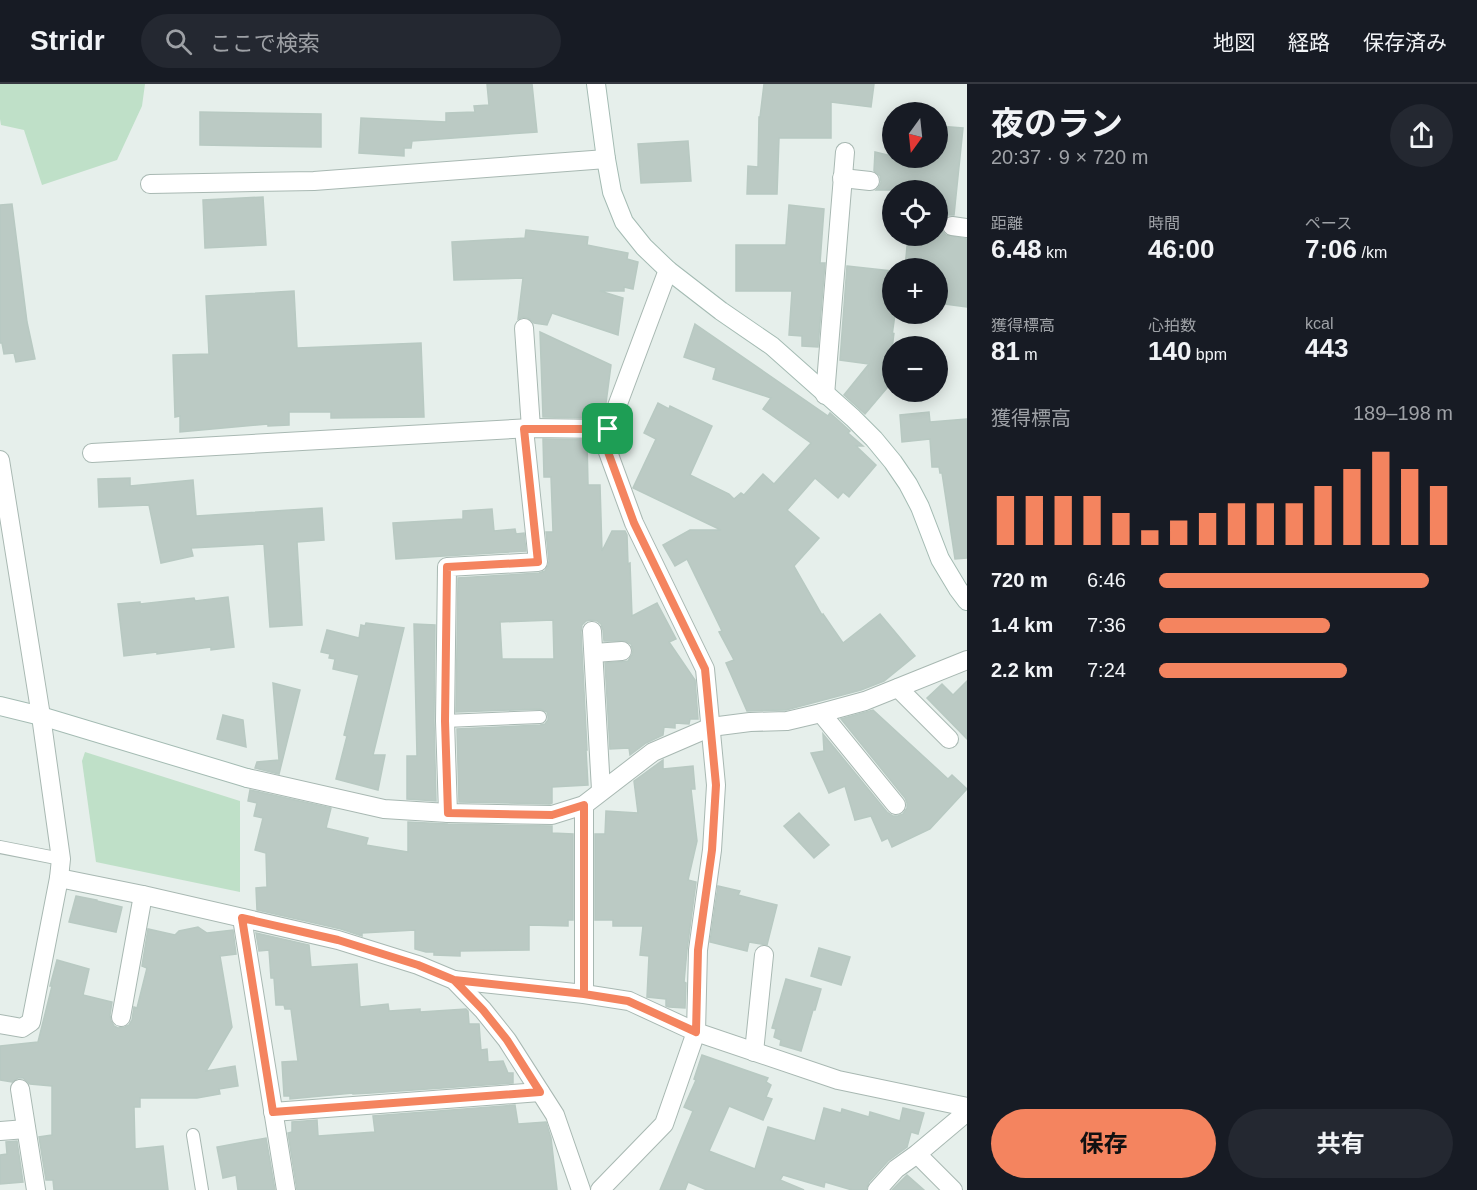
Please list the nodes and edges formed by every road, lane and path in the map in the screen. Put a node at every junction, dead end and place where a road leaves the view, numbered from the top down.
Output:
1 (596, 84) edge
2 (845, 152) dead end
3 (606, 159) junction
4 (842, 178) junction
5 (870, 181) dead end
6 (150, 184) dead end
7 (668, 270) junction
8 (524, 328) dead end
9 (825, 395) junction
10 (527, 429) junction
11 (608, 429) junction
12 (92, 453) dead end
13 (0, 460) edge
14 (967, 601) edge
15 (592, 631) dead end
16 (622, 651) dead end
17 (594, 653) junction
18 (967, 660) edge
19 (898, 688) junction
20 (0, 706) edge
21 (821, 713) junction
22 (41, 716) junction
23 (540, 717) dead end
24 (445, 721) junction
25 (711, 727) junction
26 (949, 739) dead end
27 (601, 790) junction
28 (584, 805) junction
29 (896, 805) dead end
30 (448, 813) junction
31 (0, 847) edge
32 (61, 859) junction
33 (59, 878) junction
34 (143, 895) junction
35 (242, 918) junction
36 (764, 955) dead end
37 (454, 980) junction
38 (584, 994) junction
39 (121, 1017) dead end
40 (0, 1024) edge
41 (696, 1032) junction
42 (754, 1052) junction
43 (20, 1089) dead end
44 (540, 1092) junction
45 (967, 1107) edge
46 (273, 1112) junction
47 (967, 1112) edge
48 (26, 1129) junction
49 (0, 1131) edge
50 (193, 1135) dead end
51 (917, 1154) junction
52 (36, 1190) edge
53 (202, 1190) edge
54 (286, 1190) edge
55 (581, 1190) edge
56 (600, 1190) edge
57 (877, 1190) edge
58 (953, 1190) edge

1 - 3 street
2 - 4 street
3 - 6 street
3 - 7 street
4 - 5 street
4 - 9 street
7 - 9 street
7 - 11 street
8 - 10 street
9 - 14 street
10 - 11 street
10 - 12 street
10 - 24 street
11 - 25 street
13 - 22 street
15 - 17 street
16 - 17 street
17 - 27 street
18 - 19 street
19 - 21 street
19 - 26 street
20 - 22 street
21 - 25 street
21 - 29 street
22 - 30 street
22 - 32 street
23 - 24 lane
24 - 30 street
25 - 27 street
25 - 41 street
27 - 28 street
28 - 30 street
28 - 38 street
31 - 32 lane
32 - 33 street
33 - 34 street
33 - 40 street
34 - 35 street
34 - 39 street
35 - 37 street
35 - 46 street
36 - 42 street
37 - 38 street
37 - 44 street
38 - 41 street
41 - 42 street
41 - 56 street
42 - 45 street
43 - 48 street
44 - 46 street
44 - 55 street
46 - 54 street
47 - 51 street
48 - 49 street
48 - 52 street
50 - 53 lane
51 - 57 street
51 - 58 street

